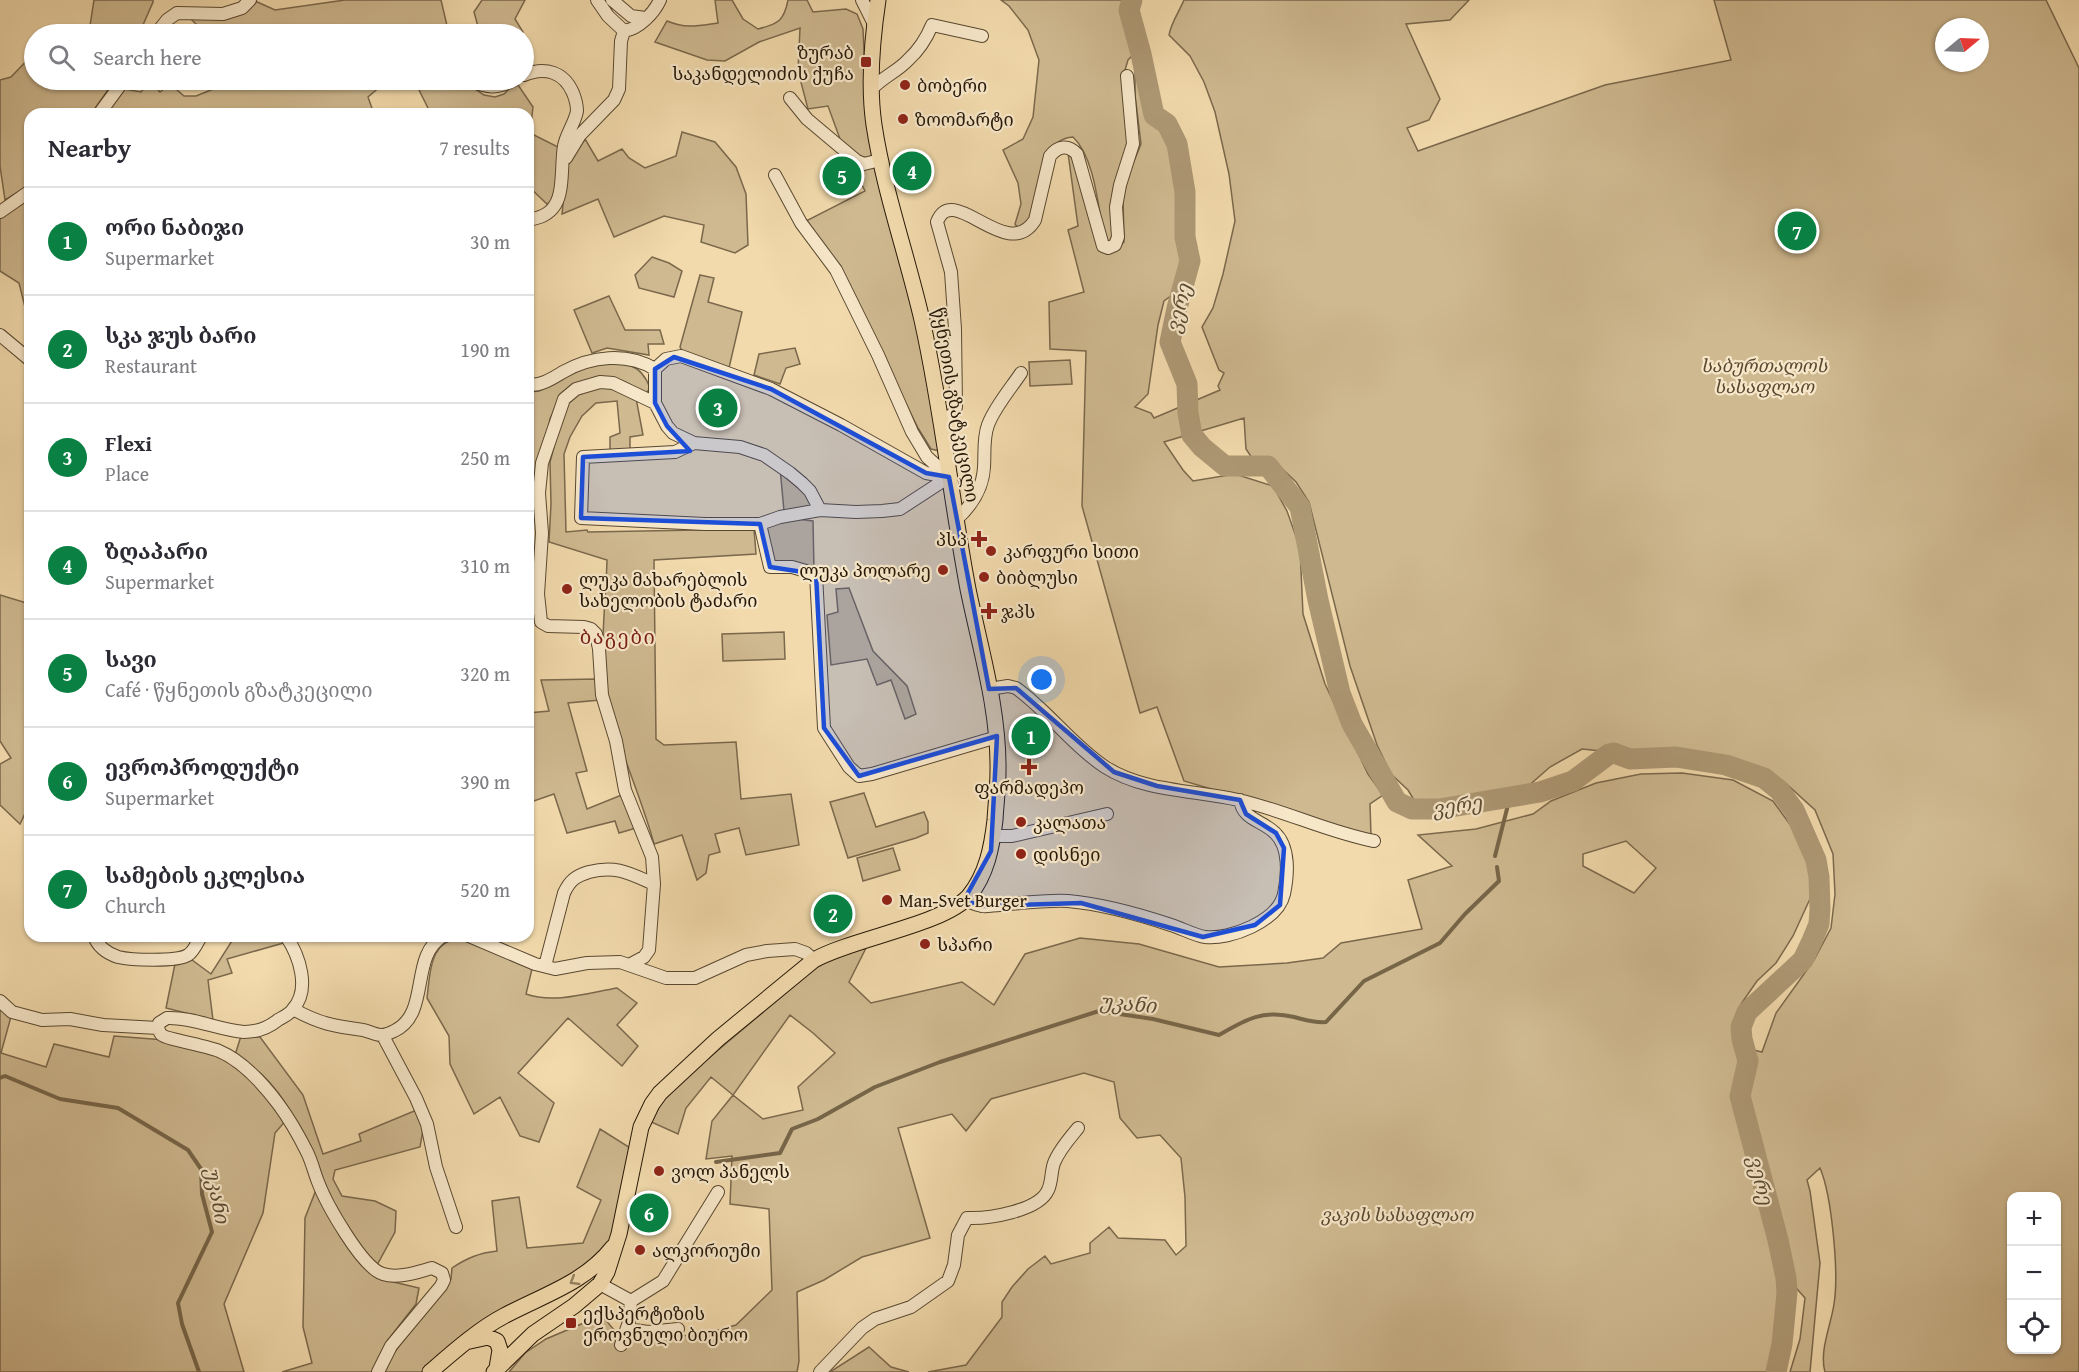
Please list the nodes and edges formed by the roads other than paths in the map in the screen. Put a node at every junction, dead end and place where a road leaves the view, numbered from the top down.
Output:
1 (250, 0) edge
2 (597, 0) edge
3 (612, 0) edge
4 (660, 0) edge
5 (862, 0) edge
6 (878, 0) edge
7 (645, 18) junction
8 (164, 24) edge
9 (874, 24) junction
10 (624, 31) junction
11 (982, 36) dead end
12 (534, 71) edge
13 (1127, 76) dead end
14 (117, 90) edge
15 (871, 90) junction
16 (790, 98) dead end
17 (103, 108) edge
18 (880, 160) junction
19 (563, 163) junction
20 (775, 175) dead end
21 (24, 195) edge
22 (0, 212) edge
23 (534, 218) edge
24 (0, 335) edge
25 (24, 355) edge
26 (655, 369) junction
27 (1021, 373) dead end
28 (534, 386) edge
29 (655, 403) junction
30 (941, 422) junction
31 (694, 443) junction
32 (949, 477) junction
33 (820, 510) junction
34 (957, 519) junction
35 (760, 524) junction
36 (989, 689) junction
37 (997, 737) junction
38 (1240, 800) junction
39 (1107, 814) dead end
40 (993, 836) junction
41 (1374, 841) dead end
42 (654, 884) junction
43 (964, 900) junction
44 (96, 942) edge
45 (198, 942) edge
46 (289, 942) edge
47 (436, 942) edge
48 (483, 942) edge
49 (814, 960) junction
50 (631, 964) junction
51 (545, 966) junction
52 (0, 1001) edge
53 (293, 1009) junction
54 (158, 1028) junction
55 (383, 1036) junction
56 (1078, 1128) dead end
57 (718, 1191) dead end
58 (456, 1227) dead end
59 (616, 1242) junction
60 (600, 1284) junction
61 (632, 1301) junction
62 (627, 1329) junction
63 (678, 1329) dead end
64 (467, 1342) junction
65 (621, 1345) dead end
66 (496, 1370) edge
67 (378, 1372) edge
68 (430, 1372) edge
69 (820, 1372) edge

1 - 8 street
2 - 10 street
3 - 7 street
4 - 7 street
5 - 9 street
6 - 9 main road, წყნეთის გზატკეცილი
7 - 10 street
9 - 15 main road, წყნეთის გზატკეცილი
10 - 19 street
11 - 15 street
12 - 19 street
13 - 30 street
14 - 17 street
15 - 18 main road, წყნეთის გზატკეცილი
16 - 18 street
18 - 30 main road, წყნეთის გზატკეცილი
19 - 23 street
20 - 32 street
21 - 22 street
24 - 25 street
26 - 28 street
26 - 29 street
26 - 32 street
27 - 34 street
29 - 31 street
29 - 42 street
30 - 32 main road, წყნეთის გზატკეცილი
31 - 33 street
31 - 35 street
32 - 33 street
32 - 34 main road, წყნეთის გზატკეცილი
33 - 35 street
34 - 36 main road, წყნეთის გზატკეცილი
35 - 37 street
36 - 37 main road, წყნეთის გზატკეცილი
36 - 38 street
37 - 40 main road, წყნეთის გზატკეცილი
38 - 41 street
38 - 43 street
39 - 40 street
40 - 43 main road, წყნეთის გზატკეცილი
42 - 50 street
42 - 51 street
43 - 49 main road, წყნეთის გზატკეცილი
44 - 45 street
46 - 53 street
47 - 55 street
48 - 51 street
49 - 50 street
49 - 59 main road, წყნეთის გზატკეცილი
50 - 51 street
52 - 54 street
53 - 54 street
53 - 55 street
54 - 67 street
55 - 58 street
56 - 69 street
57 - 61 street
59 - 60 main road, წყნეთის გზატკეცილი
59 -> 64 main road, წყნეთის გზატკეცილი
60 - 61 street
60 - 66 main road, წყნეთის გზატკეცილი
61 - 62 street
62 - 63 street
62 - 65 street
64 - 66 main road
64 - 68 main road, წყნეთის გზატკეცილი

